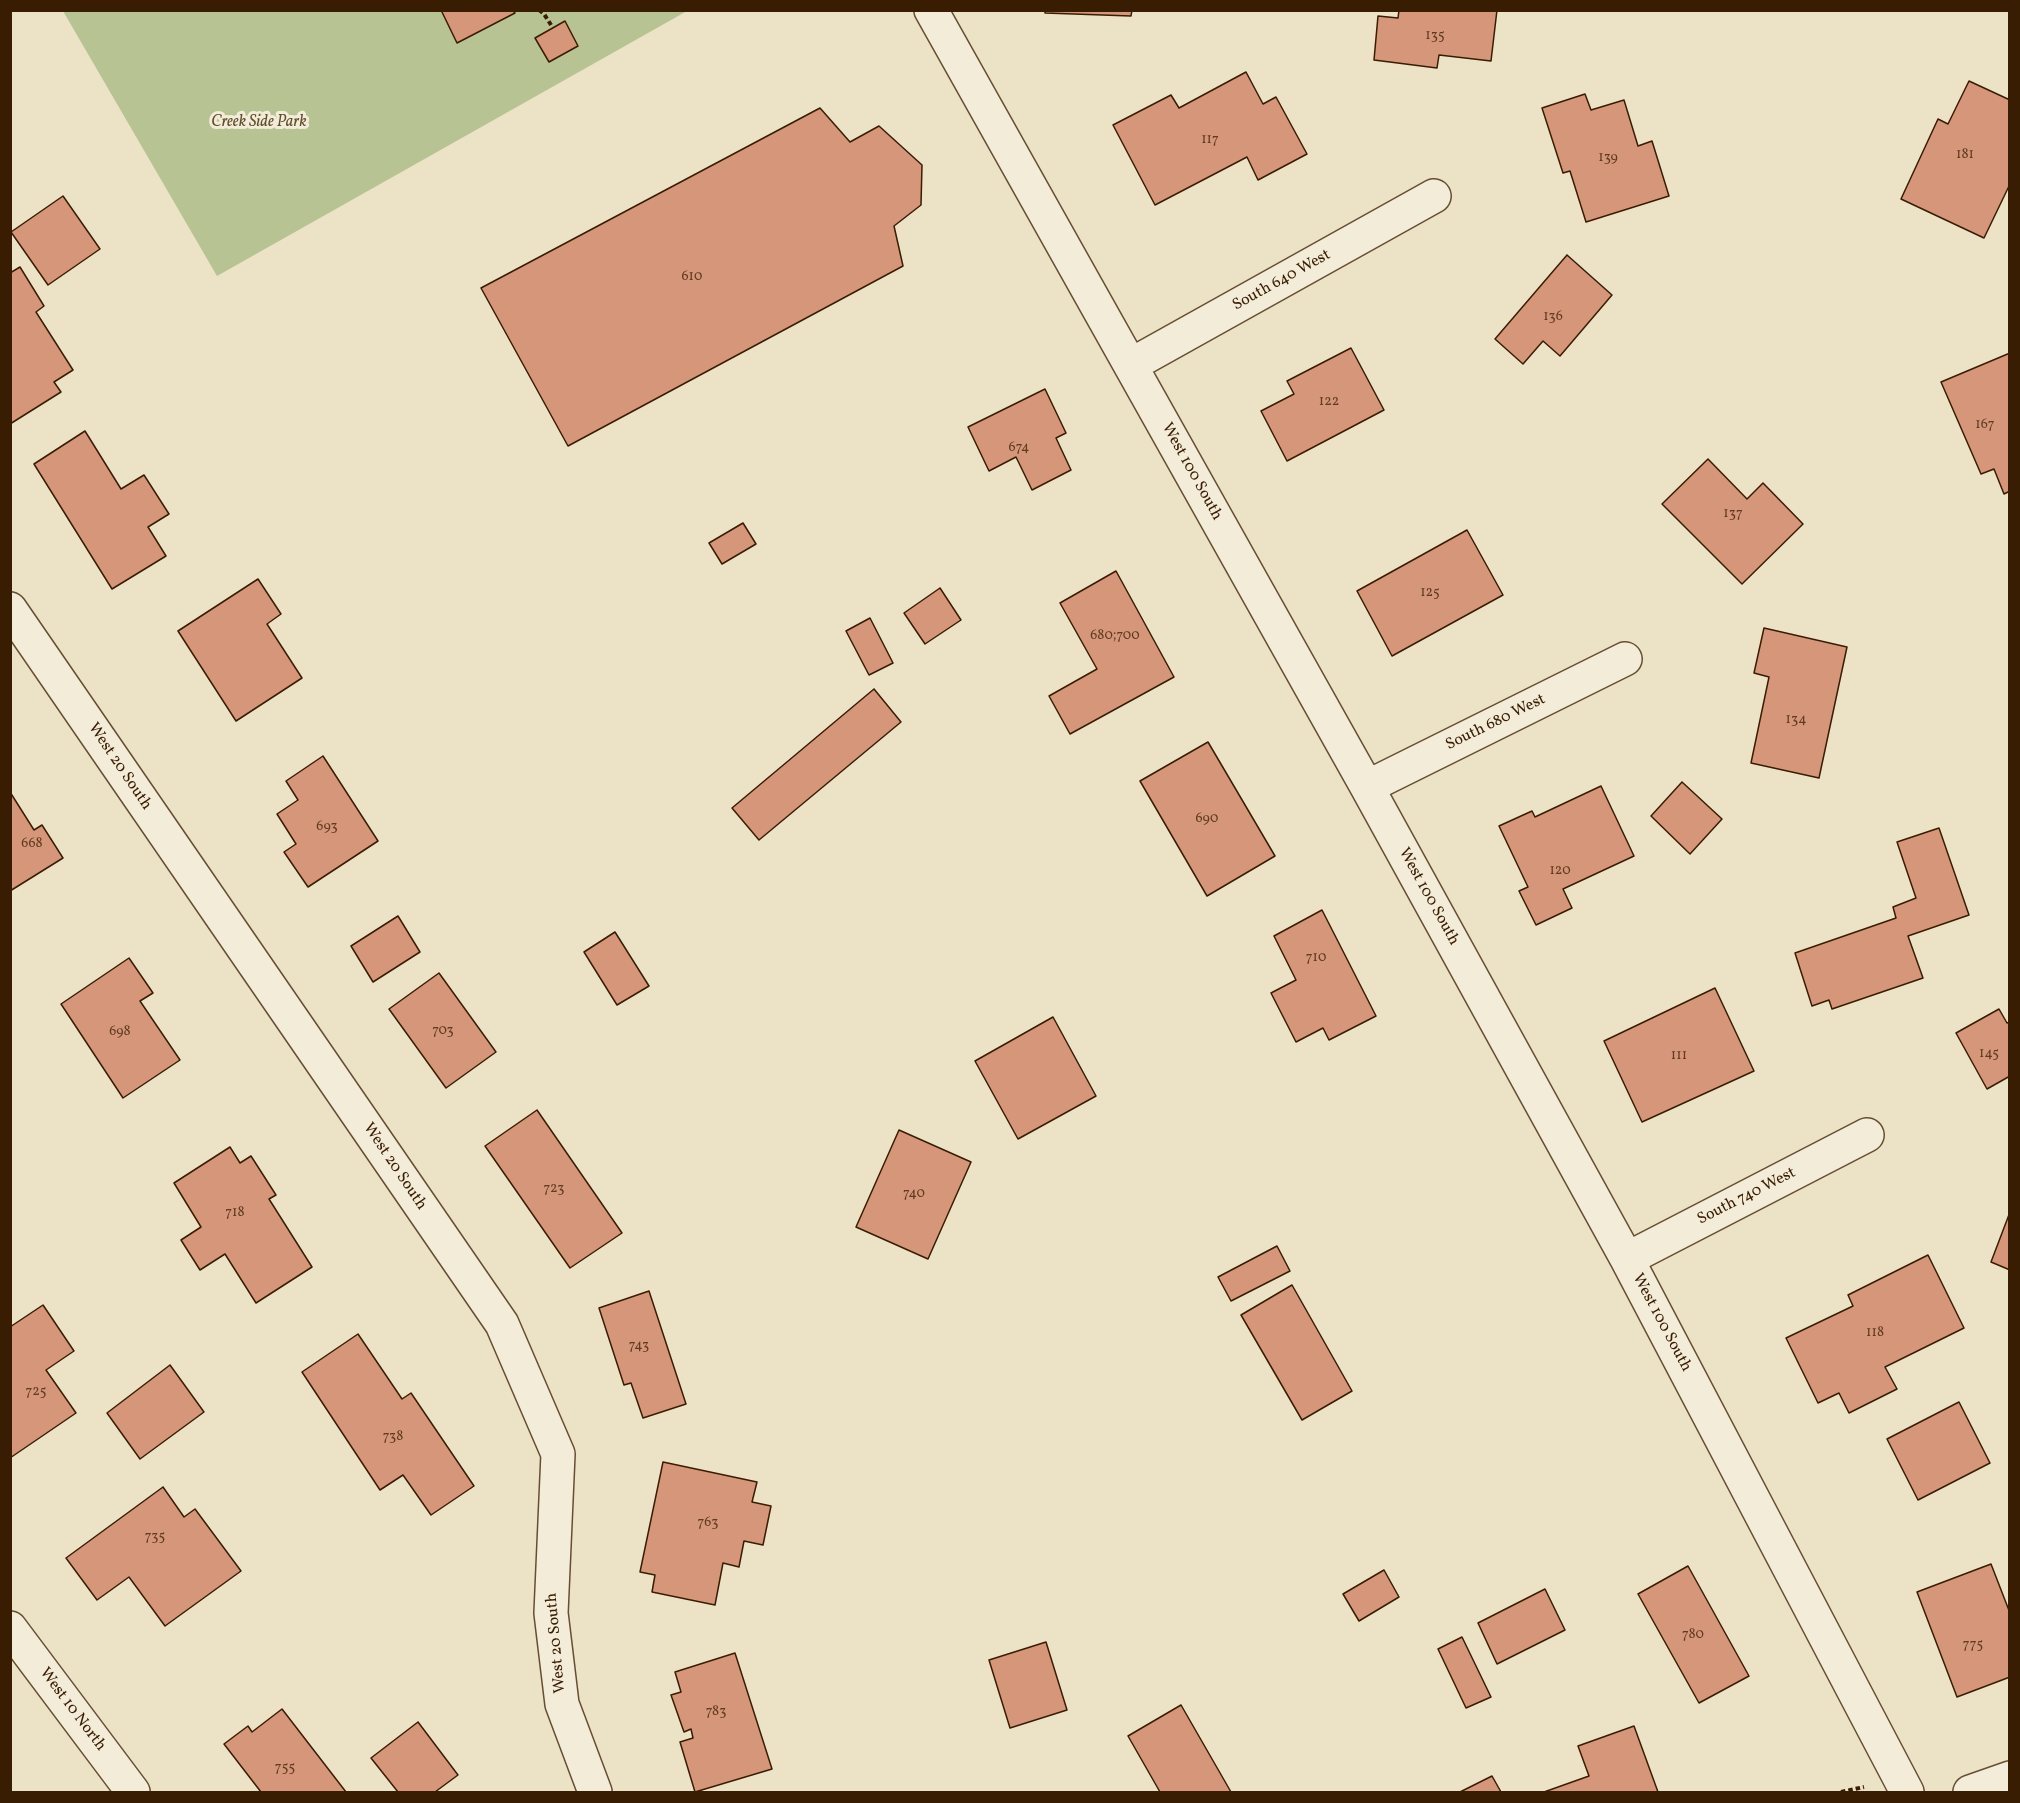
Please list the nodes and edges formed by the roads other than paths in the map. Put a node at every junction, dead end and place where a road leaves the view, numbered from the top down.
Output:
1 (931, 10) edge
2 (1434, 196) dead end
3 (1131, 365) junction
4 (10, 609) edge
5 (1625, 659) dead end
6 (1368, 787) junction
7 (1867, 1135) dead end
8 (1627, 1259) junction
9 (10, 1628) edge
10 (2010, 1778) edge
11 (133, 1792) edge
12 (596, 1792) edge
13 (1907, 1792) edge
14 (1970, 1792) edge

1 - 3 street, West 100 South
2 - 3 street, South 640 West
3 - 6 street, West 100 South
4 - 12 street, West 20 South
5 - 6 street, South 680 West
6 - 8 street, West 100 South
7 - 8 street, South 740 West
8 - 13 street, West 100 South
9 - 11 street, West 10 North
10 - 14 street

